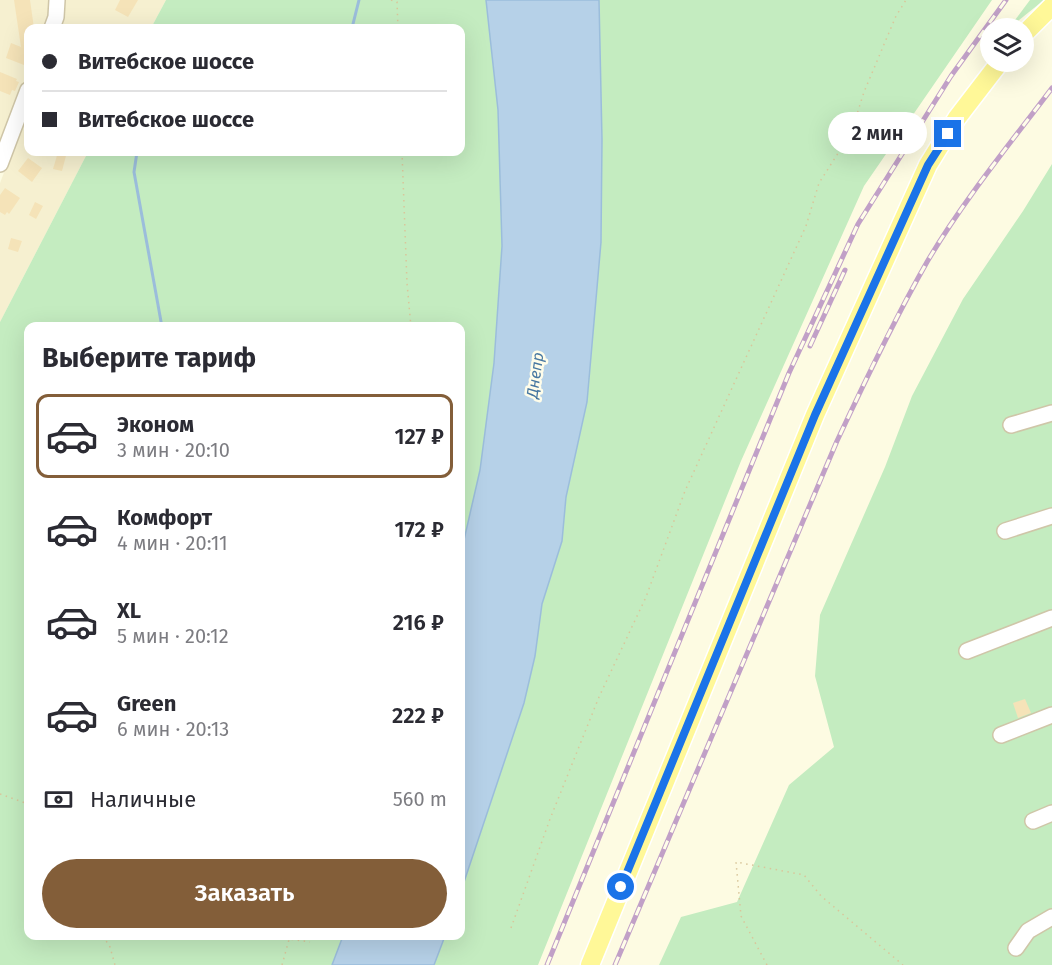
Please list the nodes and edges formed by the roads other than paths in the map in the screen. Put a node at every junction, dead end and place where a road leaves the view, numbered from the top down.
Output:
1 (57, 0) edge
2 (1052, 6) edge
3 (53, 24) edge
4 (1034, 24) edge
5 (992, 72) edge
6 (24, 101) edge
7 (0, 164) edge
8 (1052, 413) edge
9 (1011, 425) dead end
10 (1052, 516) edge
11 (1005, 531) dead end
12 (1052, 618) edge
13 (967, 651) dead end
14 (1052, 715) edge
15 (1001, 735) dead end
16 (1052, 813) edge
17 (1033, 821) dead end
18 (1052, 916) edge
19 (1016, 948) dead end
20 (590, 965) edge

1 - 3 street
2 - 4 main road
5 - 20 main road
6 - 7 street
8 - 9 street
10 - 11 street
12 - 13 street
14 - 15 street
16 - 17 street
18 - 19 street

